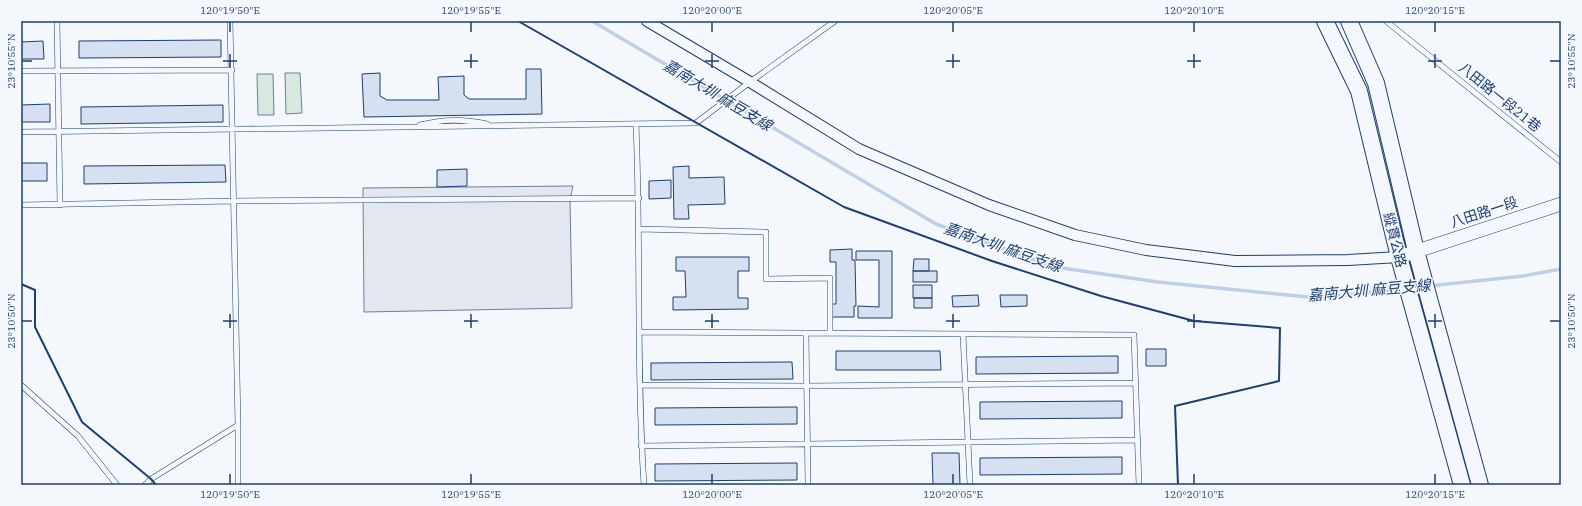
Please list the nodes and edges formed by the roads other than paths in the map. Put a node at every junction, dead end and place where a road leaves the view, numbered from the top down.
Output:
1 (57, 21) edge
2 (230, 21) edge
3 (647, 21) edge
4 (835, 21) edge
5 (1325, 21) edge
6 (1349, 21) edge
7 (1386, 21) edge
8 (232, 70) junction
9 (21, 71) edge
10 (58, 71) junction
11 (750, 82) junction
12 (636, 124) junction
13 (233, 130) junction
14 (21, 132) edge
15 (59, 132) junction
16 (1561, 162) edge
17 (639, 198) junction
18 (234, 201) junction
19 (1561, 204) edge
20 (21, 205) edge
21 (60, 205) junction
22 (639, 229) junction
23 (1416, 250) junction
24 (1399, 257) junction
25 (640, 332) junction
26 (806, 333) junction
27 (830, 333) junction
28 (963, 334) junction
29 (1136, 383) junction
30 (21, 385) edge
31 (640, 385) junction
32 (966, 385) junction
33 (807, 386) junction
34 (238, 425) junction
35 (1138, 440) junction
36 (968, 442) junction
37 (807, 444) junction
38 (641, 446) junction
39 (117, 485) edge
40 (145, 485) edge
41 (238, 485) edge
42 (644, 485) edge
43 (808, 485) edge
44 (970, 485) edge
45 (1139, 485) edge
46 (1462, 485) edge
47 (1480, 485) edge

1 - 10 lane
2 - 8 lane
3 - 11 street
4 - 11 lane
5 - 24 main road, 縱貫公路
6 - 23 main road, 縱貫公路
7 - 16 lane, 八田路一段21巷
8 - 10 lane
8 - 13 lane
9 - 10 lane
10 - 15 lane
11 - 12 lane
11 - 24 street
12 - 13 lane
12 - 17 lane
13 - 15 lane
13 - 18 lane
14 - 15 lane
15 - 21 lane
17 - 18 lane
17 - 22 lane
18 - 21 lane
18 - 34 lane
19 - 23 street, 八田路一段
20 - 21 lane
22 - 25 lane
22 - 27 lane
23 - 24 street, 八田路一段
23 - 47 main road, 縱貫公路
24 - 46 main road, 縱貫公路
25 - 26 lane
25 - 31 lane
26 - 27 lane
26 - 33 lane
27 - 28 lane
28 - 29 lane
28 - 32 lane
29 - 32 lane
29 - 35 lane
30 - 39 lane
31 - 33 lane
31 - 38 lane
32 - 33 lane
32 - 36 lane
33 - 37 lane
34 - 40 lane
34 - 41 lane
35 - 36 lane
35 - 45 lane
36 - 37 lane
36 - 44 lane
37 - 38 lane
37 - 43 lane
38 - 42 lane

